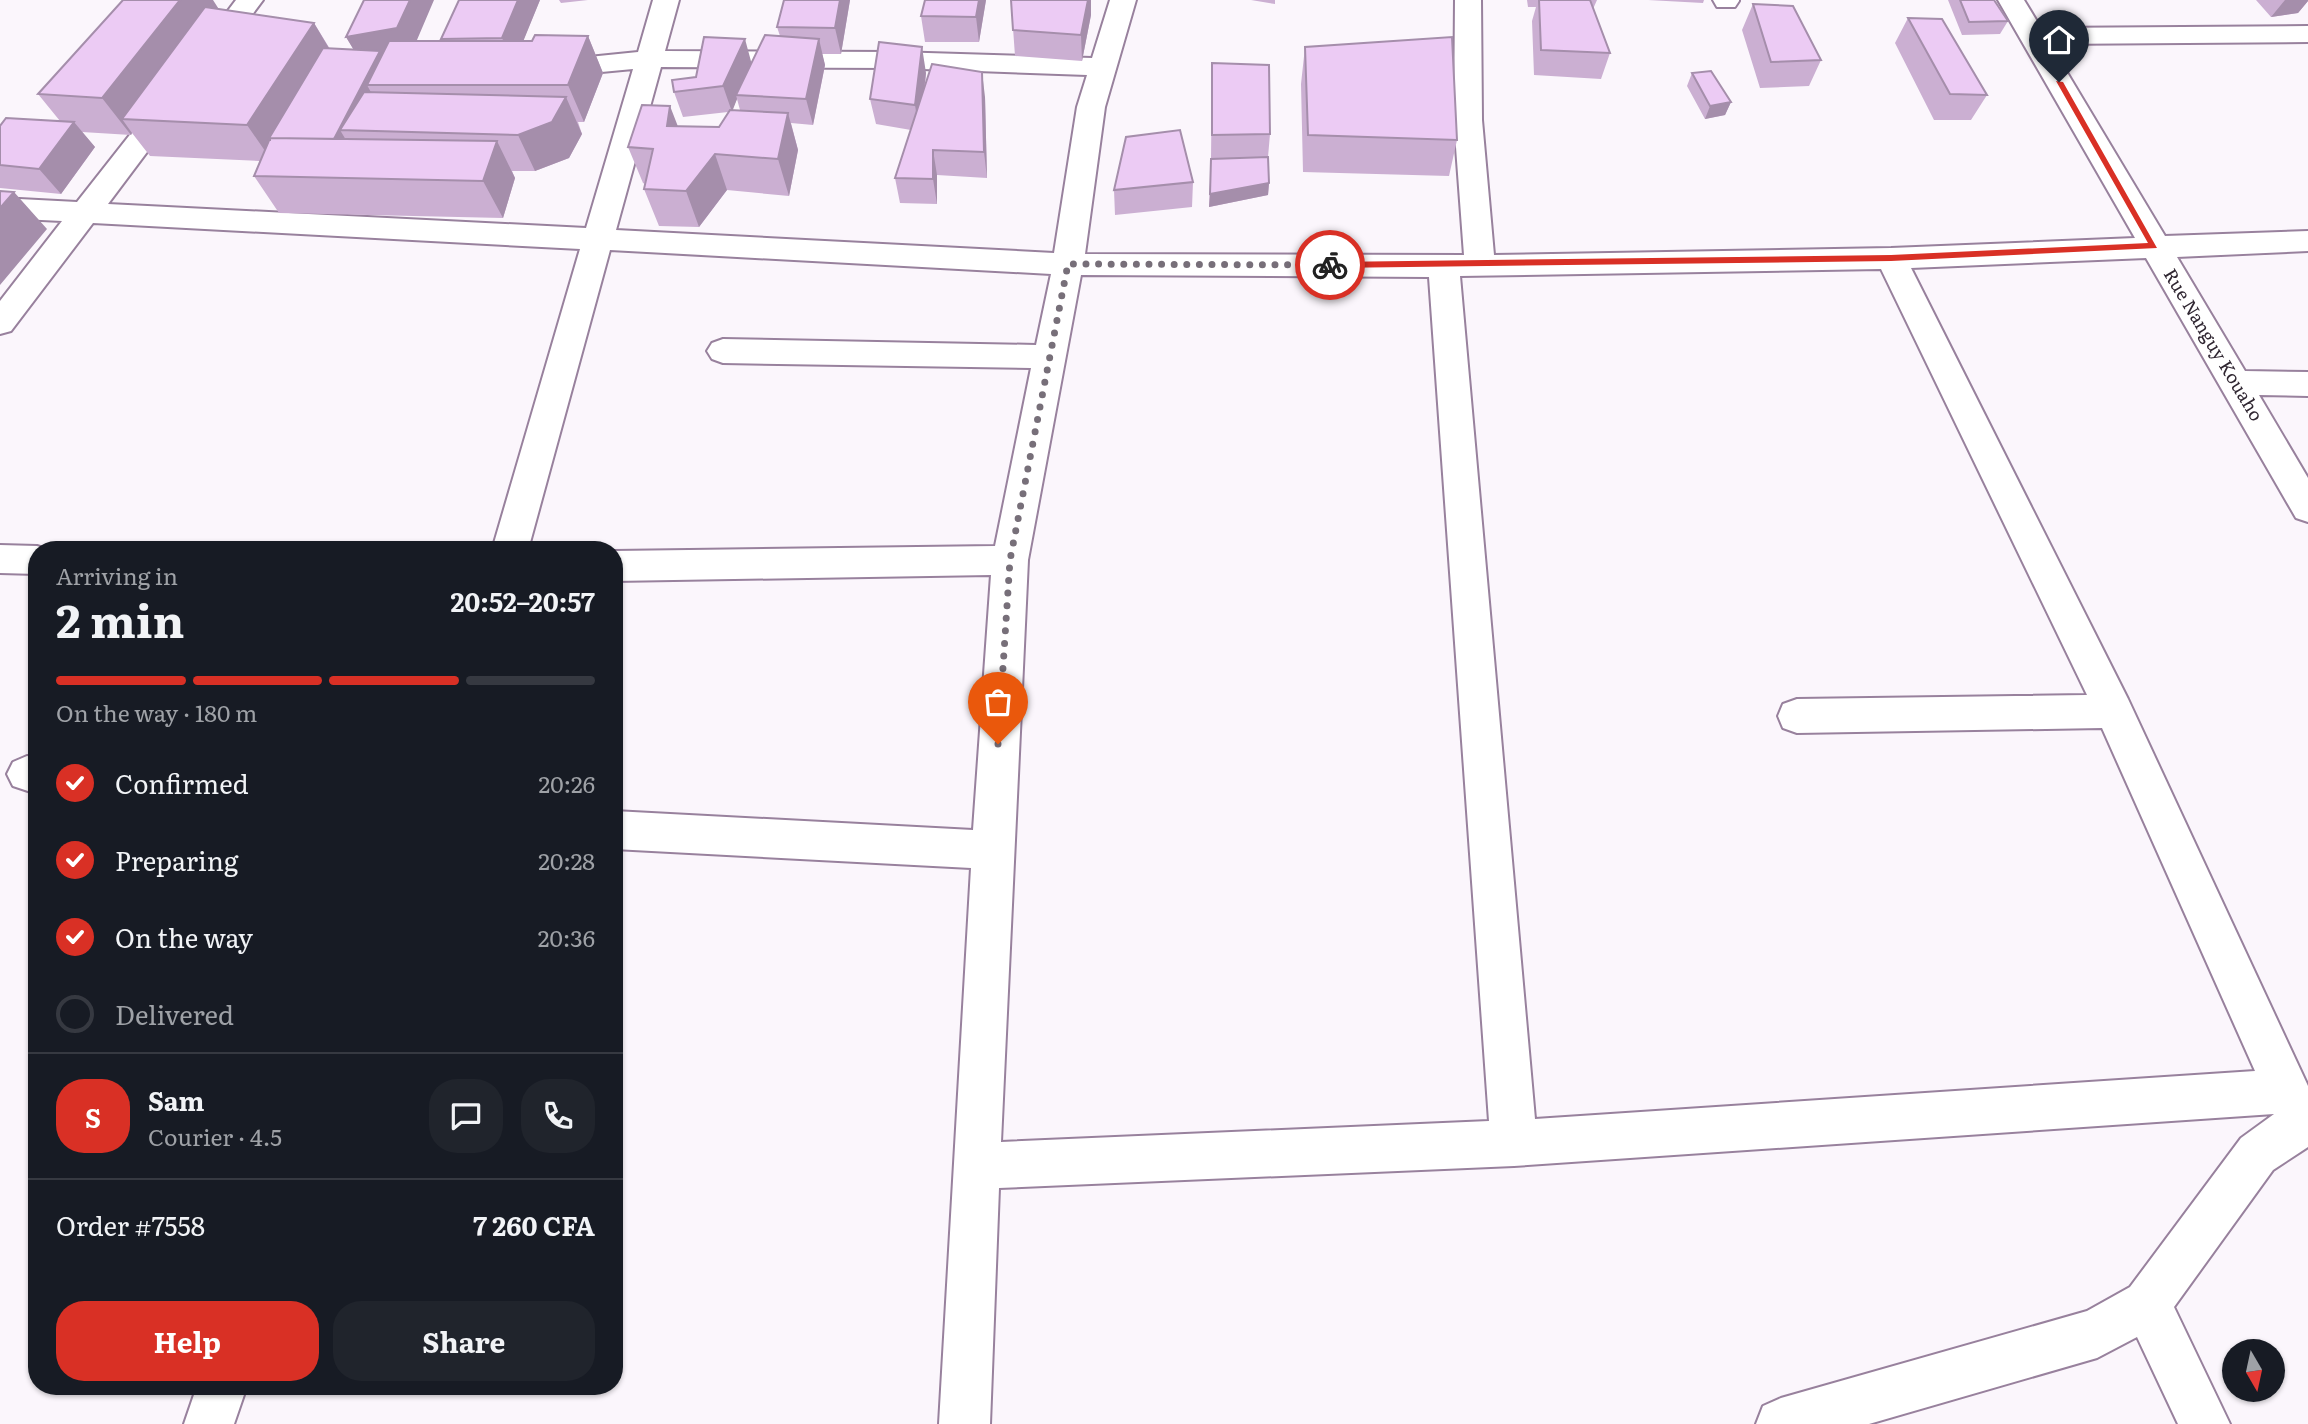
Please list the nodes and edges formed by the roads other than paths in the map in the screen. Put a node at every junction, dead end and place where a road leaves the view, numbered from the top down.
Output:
1 (250, 0) edge
2 (666, 0) edge
3 (1123, 0) edge
4 (1468, 0) edge
5 (2011, 0) edge
6 (2308, 34) edge
7 (2032, 36) junction
8 (649, 59) junction
9 (1103, 67) junction
10 (518, 70) edge
11 (0, 208) edge
12 (85, 213) junction
13 (598, 239) junction
14 (2308, 241) edge
15 (2154, 246) junction
16 (1891, 258) junction
17 (1068, 264) junction
18 (1462, 265) junction
19 (0, 323) edge
20 (723, 351) dead end
21 (1051, 357) junction
22 (2236, 383) junction
23 (2308, 384) edge
24 (2308, 508) edge
25 (513, 541) edge
26 (0, 559) edge
27 (28, 560) edge
28 (1010, 560) junction
29 (623, 566) edge
30 (2114, 711) junction
31 (1797, 716) dead end
32 (623, 830) edge
33 (992, 850) junction
34 (2299, 1113) edge
35 (1514, 1143) junction
36 (977, 1166) junction
37 (2147, 1304) junction
38 (219, 1395) edge
39 (209, 1424) edge
40 (964, 1424) edge
41 (1782, 1424) edge
42 (2204, 1424) edge

1 - 12 street
2 - 8 street
3 - 9 street
4 - 18 street
5 - 7 street, Rue Nanguy Kouaho
6 - 7 street
7 - 15 street, Rue Nanguy Kouaho
8 - 9 street
8 - 10 street
8 - 13 street
9 - 17 street
11 - 12 street
12 - 13 street
12 - 19 street
13 - 17 street
13 - 25 street
14 - 15 street
15 - 16 street
15 - 22 street, Rue Nanguy Kouaho
16 - 18 street
16 - 30 street
17 - 18 street
17 - 21 street
18 - 35 street
20 - 21 street
21 - 28 street
22 - 23 street
22 - 24 street, Rue Nanguy Kouaho
26 - 27 street
28 - 29 street
28 - 33 street
30 - 31 street
30 - 34 street
32 - 33 street
33 - 36 street
34 - 35 street
34 - 37 street
35 - 36 street
36 - 40 street
37 - 41 street
37 - 42 street
38 - 39 street

